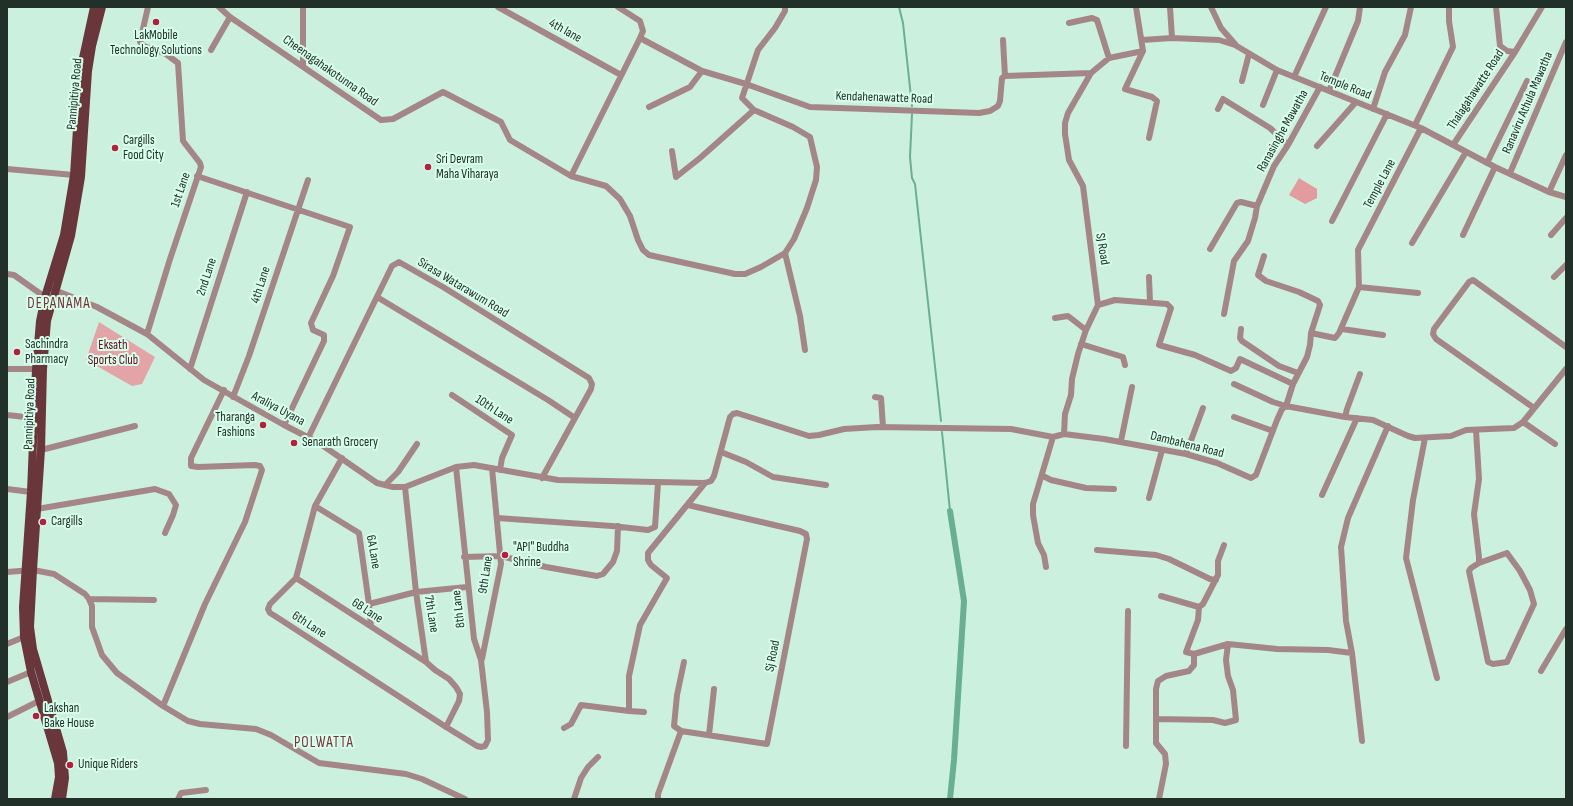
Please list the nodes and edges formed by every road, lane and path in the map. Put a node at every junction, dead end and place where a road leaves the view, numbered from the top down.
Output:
1 (94, 7) edge
2 (102, 7) edge
3 (148, 7) edge
4 (219, 7) edge
5 (303, 7) edge
6 (498, 7) edge
7 (618, 7) edge
8 (785, 7) edge
9 (1136, 7) edge
10 (1170, 7) edge
11 (1211, 7) edge
12 (1326, 7) edge
13 (1360, 7) edge
14 (1411, 7) edge
15 (1450, 7) edge
16 (1496, 7) edge
17 (1542, 7) edge
18 (230, 17) junction
19 (1069, 23) dead end
20 (640, 38) junction
21 (1172, 38) junction
22 (1003, 40) dead end
23 (1142, 40) junction
24 (1566, 42) edge
25 (1235, 45) junction
26 (211, 50) dead end
27 (1143, 51) junction
28 (1515, 52) junction
29 (1250, 54) junction
30 (1109, 58) junction
31 (303, 66) junction
32 (1277, 70) junction
33 (702, 72) junction
34 (1091, 73) junction
35 (621, 75) junction
36 (1005, 76) junction
37 (1294, 77) junction
38 (1242, 81) dead end
39 (1527, 81) dead end
40 (746, 84) junction
41 (1320, 87) junction
42 (1329, 91) junction
43 (1356, 102) junction
44 (1263, 105) dead end
45 (648, 107) dead end
46 (1218, 109) dead end
47 (1373, 109) junction
48 (754, 110) junction
49 (1387, 114) junction
50 (1418, 127) junction
51 (1149, 138) dead end
52 (1288, 145) junction
53 (1454, 145) junction
54 (1317, 146) dead end
55 (672, 151) dead end
56 (1466, 152) junction
57 (1566, 155) edge
58 (1487, 163) junction
59 (1495, 167) junction
60 (7, 169) edge
61 (1510, 173) junction
62 (74, 175) junction
63 (197, 176) junction
64 (571, 176) junction
65 (308, 180) dead end
66 (247, 192) junction
67 (1550, 192) junction
68 (1566, 197) edge
69 (1257, 206) junction
70 (298, 209) junction
71 (1566, 218) edge
72 (1332, 221) dead end
73 (1463, 235) dead end
74 (1551, 235) dead end
75 (1412, 243) dead end
76 (1210, 249) dead end
77 (785, 253) junction
78 (1264, 256) dead end
79 (1566, 265) edge
80 (7, 274) edge
81 (1149, 277) dead end
82 (1554, 277) dead end
83 (1359, 287) junction
84 (52, 289) junction
85 (1418, 293) dead end
86 (45, 297) junction
87 (377, 297) junction
88 (1150, 302) junction
89 (1098, 304) junction
90 (1224, 314) dead end
91 (1055, 318) dead end
92 (1241, 329) dead end
93 (1342, 329) junction
94 (1086, 330) junction
95 (1311, 333) junction
96 (147, 334) junction
97 (1383, 335) dead end
98 (1081, 344) junction
99 (1566, 347) edge
100 (805, 350) dead end
101 (1125, 365) dead end
102 (7, 369) edge
103 (39, 369) junction
104 (190, 369) junction
105 (1566, 369) edge
106 (1298, 373) junction
107 (1360, 374) dead end
108 (1234, 384) dead end
109 (1293, 384) junction
110 (1132, 387) dead end
111 (224, 390) junction
112 (452, 395) dead end
113 (232, 397) junction
114 (875, 397) dead end
115 (1286, 406) junction
116 (1203, 408) dead end
117 (1534, 408) junction
118 (7, 415) edge
119 (1234, 417) dead end
120 (1346, 417) junction
121 (34, 418) junction
122 (575, 418) junction
123 (1357, 418) junction
124 (1523, 422) junction
125 (284, 425) junction
126 (135, 426) dead end
127 (1388, 426) junction
128 (883, 427) junction
129 (1476, 430) junction
130 (1273, 431) junction
131 (1064, 434) junction
132 (1053, 437) junction
133 (308, 438) junction
134 (1424, 438) junction
135 (1121, 441) junction
136 (417, 444) dead end
137 (1555, 444) dead end
138 (41, 450) junction
139 (1162, 450) junction
140 (721, 452) junction
141 (1186, 454) junction
142 (342, 458) junction
143 (456, 467) junction
144 (492, 468) junction
145 (500, 470) junction
146 (1043, 476) junction
147 (542, 478) junction
148 (658, 483) junction
149 (705, 483) junction
150 (385, 485) junction
151 (826, 485) dead end
152 (405, 487) junction
153 (7, 489) edge
154 (1114, 489) dead end
155 (31, 492) junction
156 (1322, 495) dead end
157 (1149, 498) dead end
158 (315, 506) junction
159 (688, 506) junction
160 (37, 509) junction
161 (497, 518) junction
162 (618, 526) junction
163 (165, 533) dead end
164 (1224, 545) dead end
165 (1097, 550) dead end
166 (501, 556) junction
167 (464, 557) junction
168 (1478, 564) junction
169 (1046, 567) dead end
170 (30, 570) junction
171 (7, 572) edge
172 (296, 578) junction
173 (1216, 580) junction
174 (467, 587) junction
175 (416, 592) junction
176 (1161, 596) dead end
177 (89, 599) junction
178 (154, 600) dead end
179 (370, 604) junction
180 (1199, 607) junction
181 (1128, 611) dead end
182 (371, 626) junction
183 (1566, 629) edge
184 (24, 637) junction
185 (7, 644) edge
186 (1228, 644) junction
187 (1352, 653) junction
188 (1194, 654) junction
189 (481, 660) junction
190 (426, 662) junction
191 (684, 662) dead end
192 (1541, 671) dead end
193 (31, 672) junction
194 (1437, 678) dead end
195 (7, 682) edge
196 (714, 689) dead end
197 (40, 700) junction
198 (163, 706) junction
199 (630, 711) junction
200 (644, 712) dead end
201 (7, 717) edge
202 (1156, 719) junction
203 (446, 727) junction
204 (564, 728) dead end
205 (681, 731) junction
206 (709, 735) junction
207 (1362, 741) dead end
208 (485, 746) joint
209 (1126, 746) dead end
210 (598, 757) dead end
211 (206, 790) dead end
212 (55, 799) edge
213 (62, 799) edge
214 (178, 799) edge
215 (463, 799) edge
216 (574, 799) edge
217 (658, 799) edge
218 (1159, 799) edge

1 - 62 main road, Pannipitiya Road
2 - 84 main road, Pannipitiya Road
3 - 63 street, 1st Lane
4 - 18 street, Cheenagahakotunna Road
5 - 31 street
6 - 35 street, 4th lane
7 - 20 street
8 - 40 street
9 - 23 street
10 - 21 street
11 - 25 street
12 - 37 street
13 - 42 street
14 - 47 street
15 - 50 street
16 - 28 street, Thalagahawatte Road
17 - 28 street
18 - 26 street
18 - 31 street, Cheenagahakotunna Road
19 - 30 street
20 - 33 street, Kendahenawatte Road
20 - 35 street
21 - 23 street, Temple Road
21 - 25 street, Temple Road
22 - 36 street
23 - 27 street
24 - 61 street, Ranaviru Athula Mawatha
25 - 29 street, Temple Road
27 - 30 street
27 - 51 street
28 - 53 street, Thalagahawatte Road
29 - 32 street, Temple Road
29 - 38 street
30 - 34 street
31 - 64 street, Cheenagahakotunna Road
32 - 37 street, Temple Road
32 - 44 street
33 - 40 street, Kendahenawatte Road
33 - 45 street
34 - 36 street
34 - 89 street, SJ Road
35 - 64 street
36 - 40 street, Kendahenawatte Road
37 - 41 street, Temple Road
39 - 58 street
40 - 48 street
41 - 42 street, Temple Road
41 - 52 street, Ranasinghe Mawatha
42 - 43 street, Temple Road
43 - 47 street, Temple Road
43 - 54 street
46 - 52 street
47 - 49 street, Temple Road
48 - 55 street
48 - 77 street
49 - 50 street, Temple Road
49 - 72 street
50 - 53 street, Temple Road
50 - 83 street, Temple Lane
52 - 69 street, Ranasinghe Mawatha
53 - 56 street, Temple Road
56 - 58 street, Temple Road
56 - 75 street
57 - 67 street
58 - 59 street, Temple Road
59 - 61 street, Temple Road
59 - 73 street
60 - 62 street
61 - 67 street, Temple Road
62 - 84 main road, Pannipitiya Road
63 - 66 street
63 - 96 street, 1st Lane
64 - 77 street
65 - 70 street, 4th Lane
66 - 70 street
66 - 104 street, 2nd Lane
67 - 68 street, Temple Road
69 - 76 street
69 - 90 street, Ranasinghe Mawatha
70 - 113 street, 4th Lane
70 - 125 street
71 - 74 street
77 - 100 street
78 - 95 street, Dambahena Road
79 - 82 street
80 - 86 street
81 - 88 street
83 - 85 street
83 - 93 street
84 - 86 main road, Pannipitiya Road
84 - 96 street, Araliya Uyana
84 - 103 main road, Pannipitiya Road
86 - 103 main road, Pannipitiya Road
87 - 122 street
87 - 122 street, Sirasa Watarawum Road
87 - 133 street, Sirasa Watarawum Road
88 - 89 street
88 - 109 street
89 - 94 street
91 - 94 street
92 - 106 street
93 - 95 street
93 - 97 street
94 - 98 street
95 - 106 street, Dambahena Road
96 - 104 street, Araliya Uyana
98 - 101 street
98 - 131 street
99 - 117 street
102 - 103 street
103 - 121 main road, Pannipitiya Road
103 - 138 main road, Pannipitiya Road
104 - 111 street, Araliya Uyana
105 - 117 street
106 - 109 street, Dambahena Road
107 - 120 street
108 - 115 street
109 - 115 street, Dambahena Road
110 - 135 street
111 - 113 street, Araliya Uyana
111 - 198 street
112 - 145 street, 10th Lane
113 - 125 street, Araliya Uyana
114 - 128 street
115 - 120 street
115 - 130 street, Dambahena Road
116 - 141 street
117 - 124 street
118 - 121 street
119 - 130 street
120 - 123 street
121 - 155 main road, Pannipitiya Road
122 - 147 street, Sirasa Watarawum Road
123 - 127 street
123 - 156 street
124 - 129 street
124 - 137 street
125 - 133 street, Araliya Uyana
126 - 138 street
127 - 134 street
127 - 187 street
128 - 132 street, Dambahena Road
128 - 140 street, Dambahena Road
129 - 134 street
129 - 168 street
130 - 141 street, Dambahena Road
131 - 132 street, Dambahena Road
131 - 135 street, Dambahena Road
132 - 146 street
133 - 142 street, Araliya Uyana
134 - 194 street
135 - 139 street, Dambahena Road
136 - 150 street
138 - 160 main road, Pannipitiya Road
139 - 141 street, Dambahena Road
139 - 157 street
140 - 149 street, Dambahena Road
140 - 151 street
142 - 150 street, Araliya Uyana
142 - 158 street
143 - 144 street, Araliya Uyana
143 - 152 street, Araliya Uyana
143 - 167 street, 8th Lane
144 - 145 street, Araliya Uyana
144 - 161 street, 9th Lane
145 - 147 street, Araliya Uyana
146 - 154 street
146 - 169 street
147 - 148 street, Araliya Uyana
148 - 149 street, Araliya Uyana
148 - 162 street
149 - 159 street
150 - 152 street, Araliya Uyana
152 - 175 street, 7th Lane
153 - 155 street
155 - 170 main road, Pannipitiya Road
158 - 172 street
158 - 179 street, 6A Lane
159 - 199 street
159 - 206 street, Sj Road
160 - 163 street
160 - 170 main road, Pannipitiya Road
161 - 162 street
161 - 166 street, 9th Lane
162 - 166 street
164 - 173 street
165 - 173 street
166 - 167 street
166 - 189 street, 9th Lane
167 - 174 street, 8th Lane
168 - 168 street
170 - 171 street
170 - 177 street
170 - 184 main road, Pannipitiya Road
170 - 213 main road, Pannipitiya Road
172 - 182 street, 6B Lane
172 - 203 street, 6th Lane
173 - 180 street
174 - 175 street
174 - 189 street, 8th Lane
175 - 179 street
175 - 190 street, 7th Lane
176 - 180 street
177 - 178 street
177 - 198 street
179 - 182 street, 6A Lane
180 - 188 street
181 - 209 street
182 - 190 street, 6B Lane
183 - 192 street
184 - 185 street
184 - 193 main road, Pannipitiya Road
186 - 187 street
186 - 188 street
186 - 202 street
187 - 207 street
188 - 202 street
189 - 208 street, 8th Lane
190 - 203 street
191 - 205 street
193 - 195 street
193 - 197 main road, Pannipitiya Road
196 - 206 street
197 - 201 street
197 - 212 main road, Pannipitiya Road
198 - 215 street
199 - 200 street
199 - 204 street
202 - 218 street
203 - 208 street, 6th Lane
205 - 206 street, Sj Road
205 - 217 street
210 - 216 street
211 - 214 street

